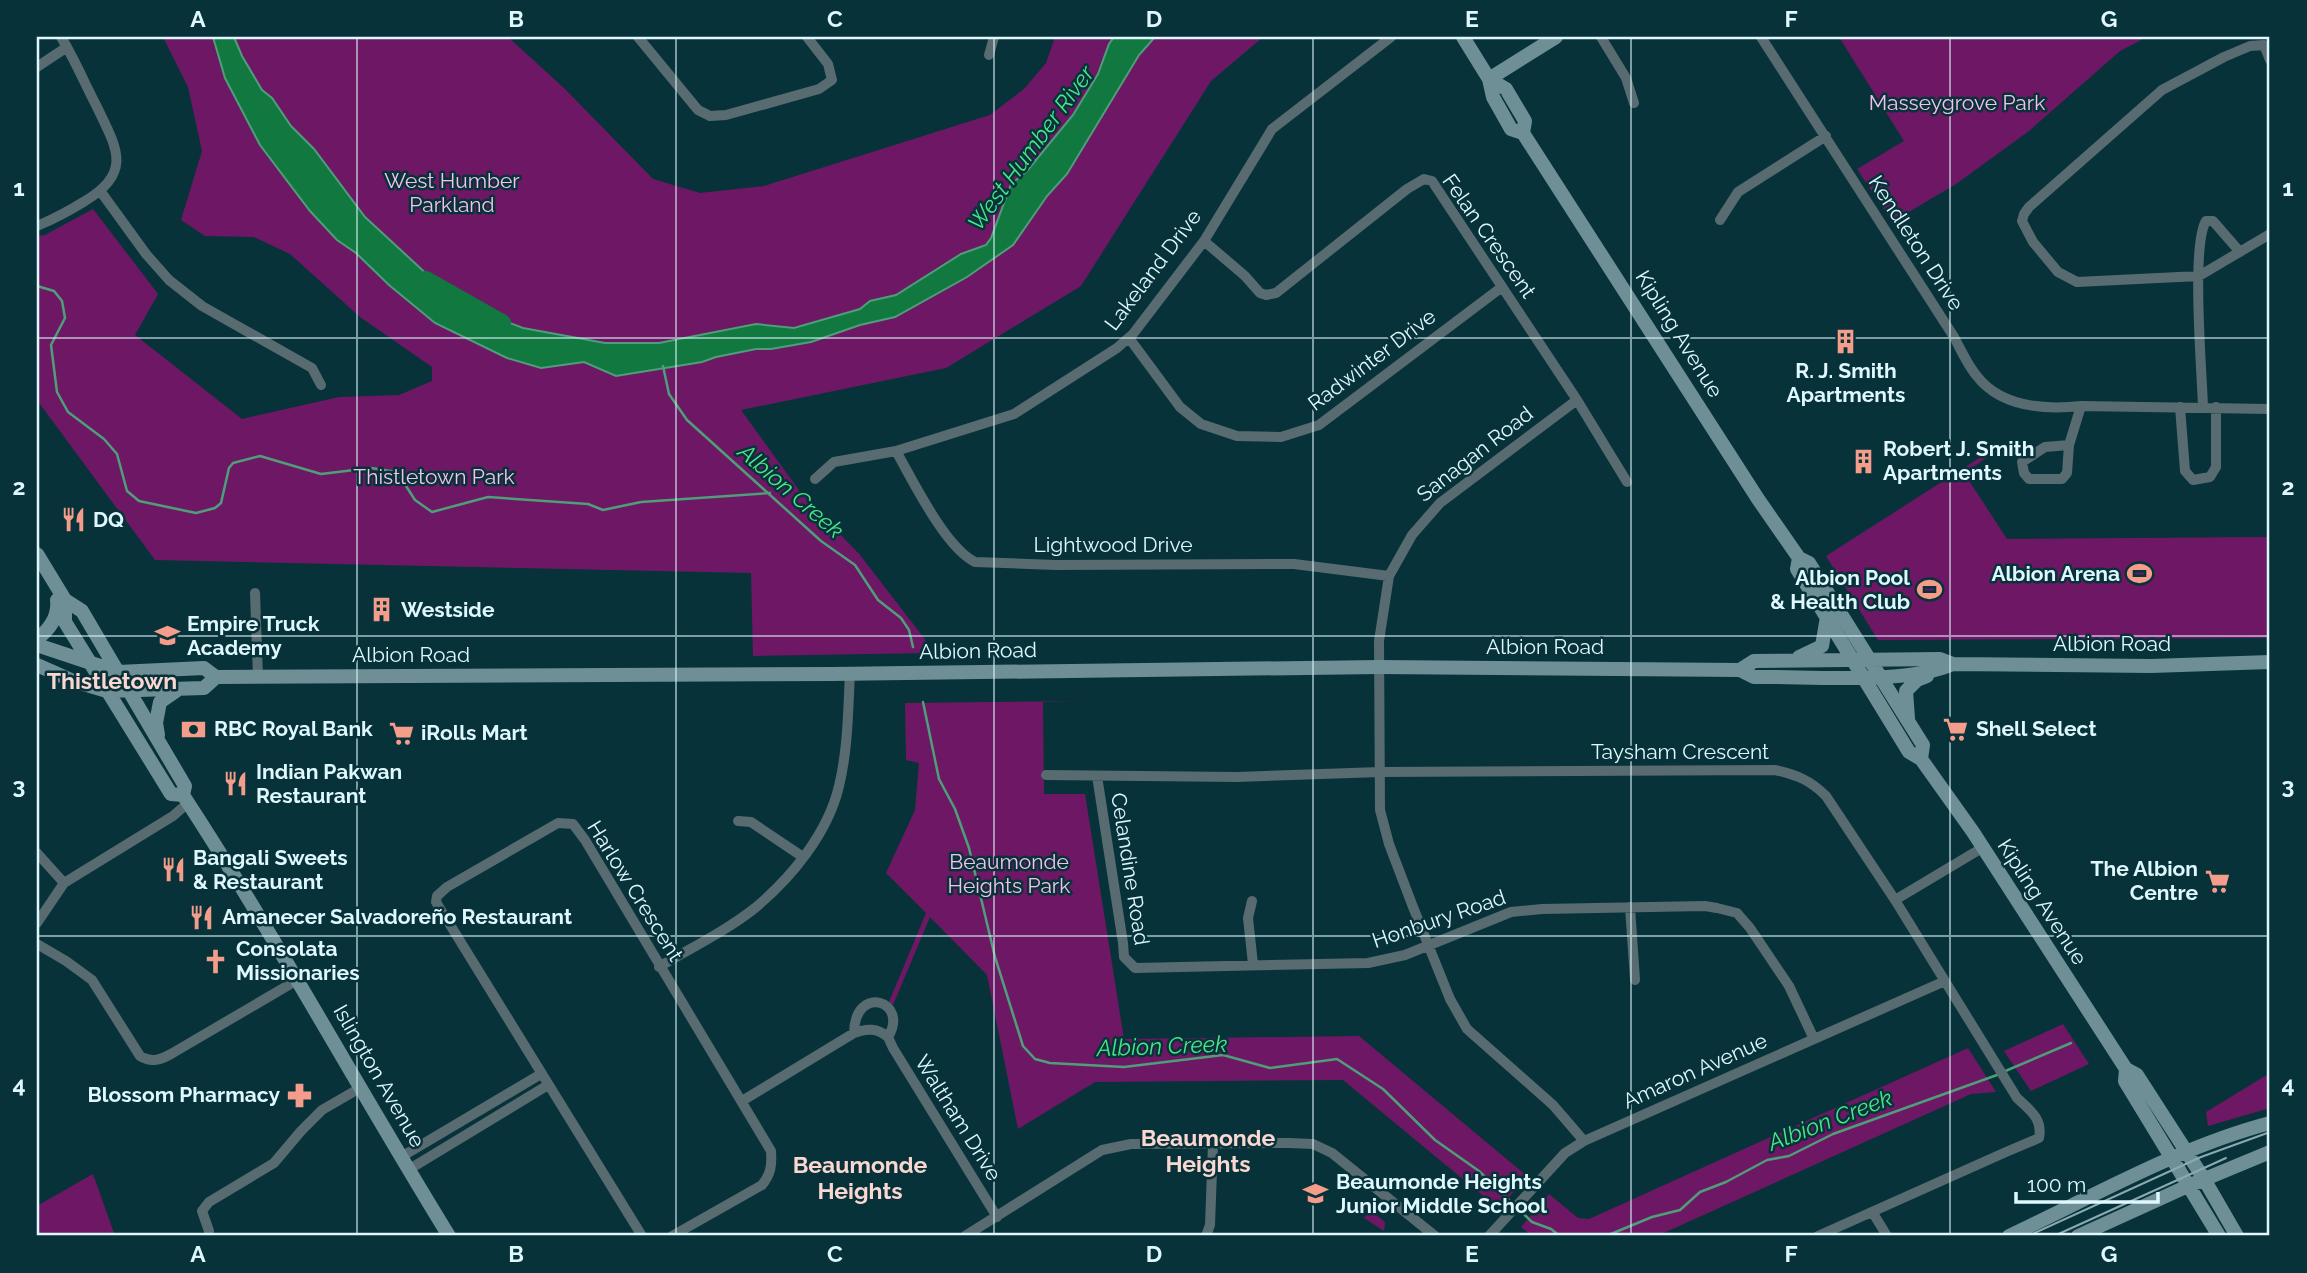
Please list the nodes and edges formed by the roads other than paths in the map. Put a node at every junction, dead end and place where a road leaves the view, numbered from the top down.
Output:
1 (61, 37) edge
2 (638, 37) edge
3 (807, 37) edge
4 (994, 37) edge
5 (1391, 37) edge
6 (1463, 37) edge
7 (1556, 37) edge
8 (1601, 37) edge
9 (1761, 37) edge
10 (67, 47) junction
11 (989, 55) dead end
12 (2270, 60) edge
13 (37, 67) edge
14 (1489, 79) junction
15 (1634, 103) dead end
16 (1826, 136) junction
17 (101, 192) junction
18 (1720, 220) dead end
19 (37, 226) edge
20 (2270, 234) edge
21 (1204, 241) junction
22 (2240, 252) junction
23 (2199, 276) junction
24 (1502, 287) junction
25 (1129, 338) junction
26 (321, 385) dead end
27 (1577, 400) junction
28 (2081, 406) junction
29 (2180, 407) junction
30 (2216, 407) junction
31 (2203, 408) junction
32 (2270, 409) edge
33 (2069, 444) junction
34 (896, 451) junction
35 (815, 480) dead end
36 (1628, 482) dead end
37 (37, 554) edge
38 (1799, 558) junction
39 (1389, 576) junction
40 (51, 579) junction
41 (255, 593) dead end
42 (65, 600) junction
43 (1827, 617) junction
44 (37, 639) edge
45 (37, 645) edge
46 (1794, 659) junction
47 (1853, 659) junction
48 (1870, 659) junction
49 (2270, 662) edge
50 (90, 663) junction
51 (1954, 664) junction
52 (37, 666) edge
53 (1379, 667) junction
54 (1740, 670) junction
55 (118, 672) junction
56 (1937, 672) junction
57 (850, 673) junction
58 (1880, 676) junction
59 (216, 677) junction
60 (258, 677) junction
61 (1863, 677) junction
62 (179, 689) junction
63 (107, 691) junction
64 (131, 692) junction
65 (1909, 722) junction
66 (160, 740) junction
67 (1922, 759) junction
68 (1380, 772) junction
69 (1046, 775) dead end
70 (1097, 776) junction
71 (185, 799) junction
72 (738, 821) dead end
73 (1982, 848) junction
74 (37, 853) edge
75 (803, 857) junction
76 (64, 883) junction
77 (1895, 900) junction
78 (1252, 901) dead end
79 (1630, 907) junction
80 (37, 923) edge
81 (37, 944) edge
82 (1428, 944) junction
83 (1252, 964) junction
84 (1131, 966) joint
85 (659, 967) junction
86 (299, 979) junction
87 (1635, 980) dead end
88 (1945, 981) junction
89 (854, 1032) junction
90 (888, 1037) junction
91 (1814, 1039) junction
92 (2126, 1069) junction
93 (541, 1074) junction
94 (548, 1085) junction
95 (360, 1088) junction
96 (742, 1101) junction
97 (2270, 1123) edge
98 (1584, 1141) junction
99 (1213, 1144) junction
100 (2270, 1152) edge
101 (2186, 1153) junction
102 (2172, 1158) junction
103 (405, 1163) junction
104 (2204, 1179) junction
105 (2188, 1186) junction
106 (1873, 1213) junction
107 (996, 1217) junction
108 (209, 1231) dead end
109 (449, 1236) edge
110 (642, 1236) edge
111 (672, 1236) edge
112 (965, 1236) edge
113 (1206, 1236) edge
114 (1435, 1236) edge
115 (1489, 1236) edge
116 (1818, 1236) edge
117 (1887, 1236) edge
118 (2009, 1236) edge
119 (2078, 1236) edge
120 (2219, 1236) edge
121 (2236, 1236) edge

1 - 10 street
2 - 3 street
4 - 11 street
5 - 21 street, Lakeland Drive
6 - 14 main road, Kipling Avenue
7 - 14 main road
8 - 15 street
9 - 16 street, Kendleton Drive
10 - 13 street
10 - 17 street
12 - 23 street
14 - 38 main road, Kipling Avenue
16 - 18 street
16 - 28 street, Kendleton Drive
17 - 19 street
17 - 26 street
20 - 22 street
21 - 24 street, Felan Crescent
21 - 25 street, Lakeland Drive
22 - 23 street
22 - 23 street
23 - 31 street
24 - 25 street, Radwinter Drive
24 - 27 street, Felan Crescent
25 - 34 street, Lakeland Drive
27 - 36 street, Felan Crescent
27 - 39 street, Sanagan Road
28 - 29 street, Kendleton Drive
28 - 33 street
29 - 30 street
29 - 31 street, Kendleton Drive
30 - 31 street, Kendleton Drive
30 - 32 street, Kendleton Drive
33 - 33 street
34 - 35 street, Lakeland Drive
34 - 39 street, Lightwood Drive
37 - 40 main road, Islington Avenue
38 - 43 main road, Kipling Avenue
38 - 48 main road, Kipling Avenue
39 - 53 street, Sanagan Road
40 - 42 main road, Islington Avenue
40 - 44 main road
41 - 60 street
42 - 50 main road, Islington Avenue
42 - 55 main road, Islington Avenue
43 - 46 main road
43 - 47 main road, Kipling Avenue
45 - 50 main road, Albion Road
46 - 47 main road, Albion Road
46 - 54 main road, Albion Road
47 - 48 main road, Albion Road
47 - 61 main road, Kipling Avenue
48 - 51 main road, Albion Road
48 - 58 main road, Kipling Avenue
49 - 51 main road, Albion Road
50 - 55 main road, Albion Road
50 - 63 main road, Islington Avenue
51 - 56 main road, Albion Road
52 - 63 main road, Albion Road
53 - 54 main road, Albion Road
53 - 57 main road, Albion Road
53 - 68 street, Sanagan Road
54 - 61 main road, Albion Road
55 - 59 main road, Albion Road
55 - 64 main road, Islington Avenue
56 - 58 main road, Albion Road
56 - 65 main road
57 - 60 main road, Albion Road
57 - 75 street
58 - 61 main road, Albion Road
58 - 65 main road, Kipling Avenue
59 - 60 main road, Albion Road
59 - 62 main road, Albion Road
61 - 67 main road, Kipling Avenue
62 - 64 main road, Albion Road
62 - 66 main road
63 - 64 main road, Albion Road
63 - 71 main road, Islington Avenue
64 - 66 main road, Islington Avenue
65 - 67 main road, Kipling Avenue
66 - 71 main road, Islington Avenue
67 - 73 main road, Kipling Avenue
68 - 70 street, Taysham Crescent
68 - 77 street, Taysham Crescent
68 - 82 street, Sanagan Road
69 - 70 street, Taysham Crescent
70 - 84 street, Celandine Road
71 - 76 street
71 - 86 main road, Islington Avenue
72 - 75 street
73 - 77 street
73 - 92 main road, Kipling Avenue
74 - 76 street
75 - 85 street
76 - 80 street
77 - 88 street, Taysham Crescent
78 - 83 street
79 - 82 street, Honbury Road
79 - 87 street
79 - 91 street, Honbury Road
81 - 86 street
82 - 83 street, Honbury Road
82 - 98 street, Sanagan Road
83 - 84 street, Honbury Road
85 - 93 street, Harlow Crescent
85 - 96 street, Harlow Crescent
86 - 95 main road, Islington Avenue
88 - 91 street, Amaron Avenue
88 - 106 street, Taysham Crescent
89 - 90 street
89 - 90 street, Waltham Drive
89 - 96 street
90 - 107 street, Waltham Drive
91 - 98 street, Amaron Avenue
92 - 101 main road, Kipling Avenue
92 - 102 main road, Kipling Avenue
93 - 94 street, Harlow Crescent
93 - 103 street
94 - 103 street
94 - 110 street, Harlow Crescent
95 - 103 main road, Islington Avenue
95 - 108 street
96 - 111 street, Harlow Crescent
97 - 101 main road
98 - 115 street, Amaron Avenue
99 - 107 street
99 - 113 street
99 - 114 street
100 - 104 main road
101 - 102 main road
101 - 104 main road, Kipling Avenue
102 - 105 main road, Kipling Avenue
102 - 118 main road
103 - 109 main road, Islington Avenue
104 - 105 main road
104 - 121 main road, Kipling Avenue
105 - 119 main road
105 - 120 main road, Kipling Avenue
106 - 116 street, Taysham Crescent
106 - 117 street
107 - 112 street

